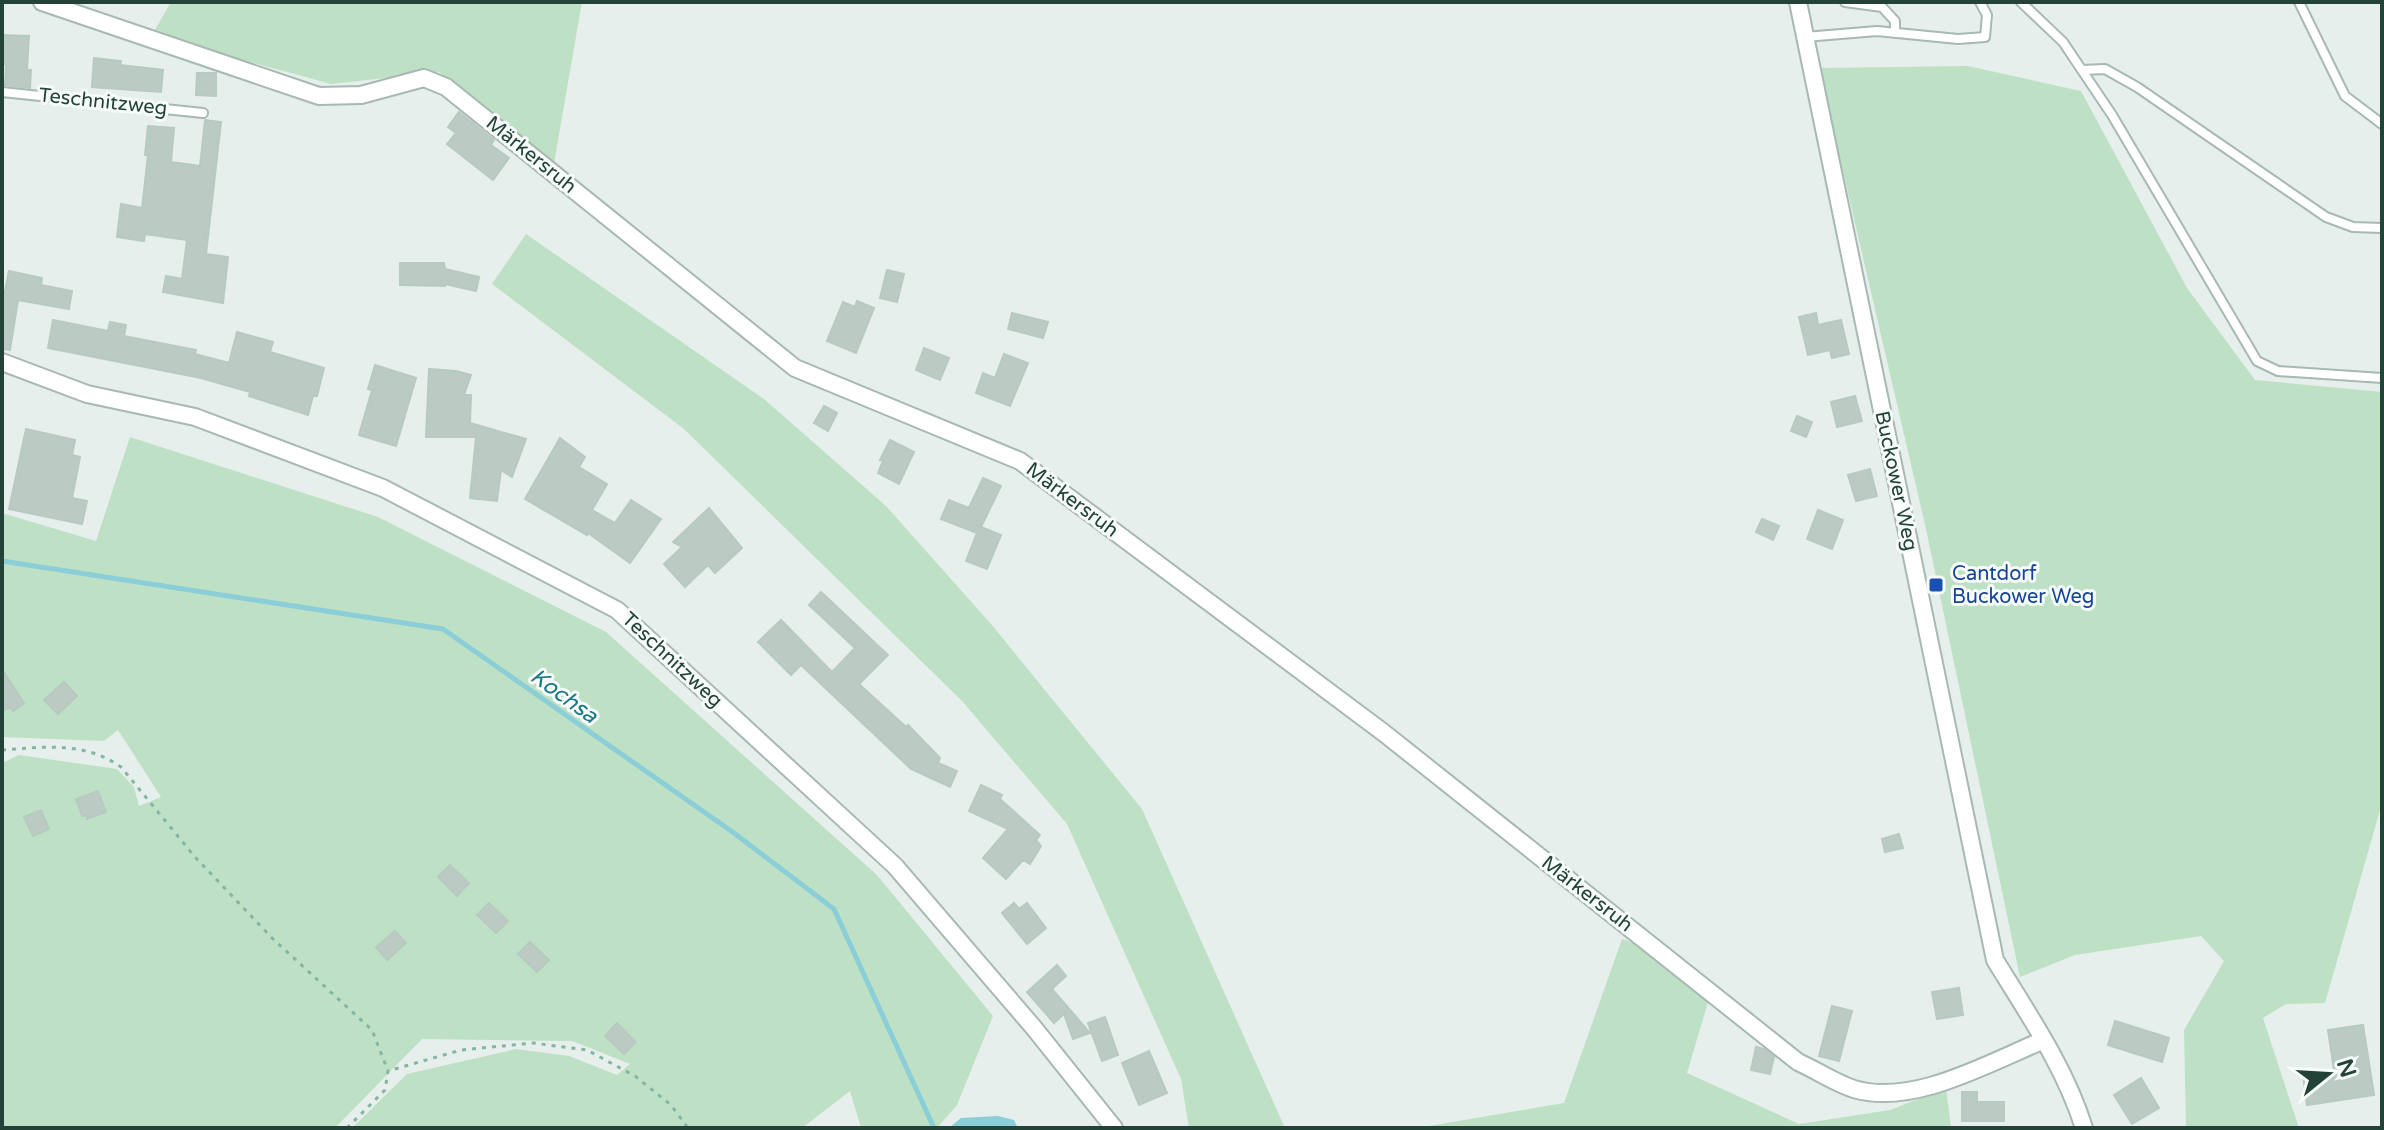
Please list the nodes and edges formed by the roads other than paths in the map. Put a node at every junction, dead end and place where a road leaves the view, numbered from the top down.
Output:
1 (42, 2) edge
2 (1798, 2) edge
3 (1845, 2) edge
4 (1980, 2) edge
5 (2021, 2) edge
6 (2299, 2) edge
7 (1895, 33) junction
8 (1805, 37) junction
9 (2082, 70) junction
10 (2, 92) edge
11 (203, 113) dead end
12 (2382, 124) edge
13 (2382, 228) edge
14 (2, 362) edge
15 (2382, 378) edge
16 (2044, 1040) junction
17 (1114, 1128) edge
18 (2084, 1128) edge

1 - 16 street, Märkersruh
2 - 8 street, Buckower Weg
3 - 7 lane
4 - 7 lane
5 - 9 lane
6 - 12 lane
7 - 8 lane
8 - 16 street, Buckower Weg
9 - 13 lane
9 - 15 lane
10 - 11 lane, Teschnitzweg
14 - 17 street, Teschnitzweg
16 - 18 street, Buckower Weg

